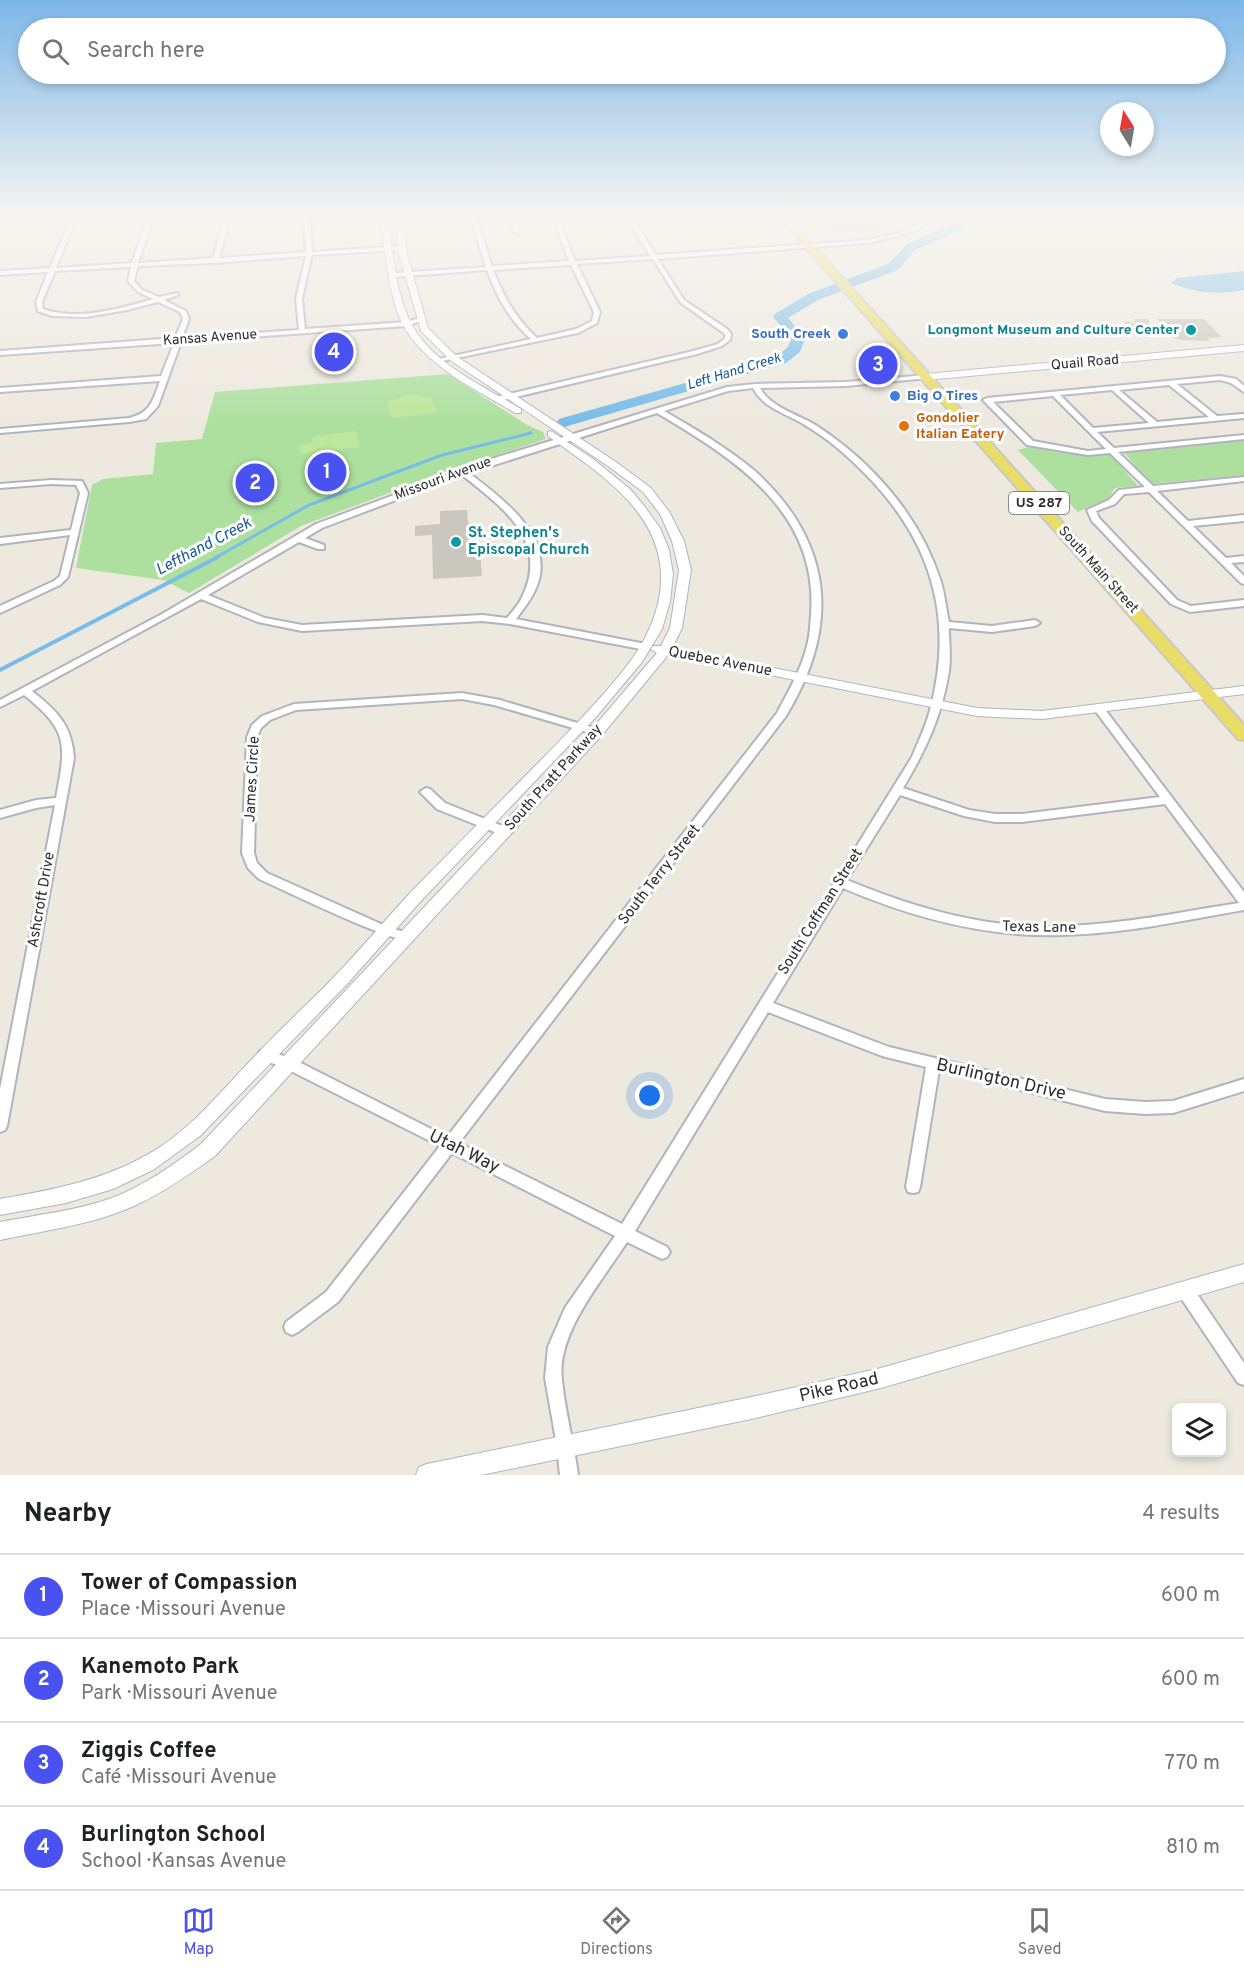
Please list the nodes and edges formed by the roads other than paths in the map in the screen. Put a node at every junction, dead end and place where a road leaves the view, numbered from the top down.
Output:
1 (45, 286) edge
2 (133, 286) edge
3 (302, 286) edge
4 (405, 286) edge
5 (498, 286) edge
6 (584, 286) edge
7 (672, 286) edge
8 (844, 286) edge
9 (176, 294) dead end
10 (162, 299) junction
11 (413, 322) junction
12 (302, 331) junction
13 (179, 340) junction
14 (536, 340) junction
15 (1244, 348) edge
16 (0, 353) edge
17 (446, 359) junction
18 (926, 377) junction
19 (165, 378) junction
20 (1170, 382) junction
21 (755, 386) junction
22 (1112, 387) junction
23 (0, 390) edge
24 (1244, 390) edge
25 (1054, 393) junction
26 (505, 398) junction
27 (657, 410) junction
28 (1244, 416) edge
29 (1216, 418) junction
30 (1155, 424) junction
31 (1092, 430) junction
32 (0, 431) edge
33 (1244, 437) edge
34 (565, 439) junction
35 (1113, 450) junction
36 (463, 472) junction
37 (1244, 479) edge
38 (0, 486) edge
39 (1148, 488) junction
40 (1244, 518) edge
41 (1186, 524) junction
42 (75, 532) junction
43 (297, 537) junction
44 (0, 541) edge
45 (321, 547) dead end
46 (1244, 559) edge
47 (1224, 561) junction
48 (1244, 581) edge
49 (200, 595) junction
50 (1244, 603) edge
51 (0, 609) edge
52 (510, 621) junction
53 (1035, 623) dead end
54 (945, 625) junction
55 (646, 647) junction
56 (665, 651) junction
57 (800, 678) junction
58 (1244, 690) edge
59 (24, 691) junction
60 (1210, 696) junction
61 (0, 704) edge
62 (939, 705) junction
63 (1099, 709) junction
64 (578, 729) junction
65 (597, 732) junction
66 (1244, 735) edge
67 (897, 790) junction
68 (426, 792) dead end
69 (1168, 800) junction
70 (60, 801) junction
71 (0, 814) edge
72 (487, 824) junction
73 (506, 832) junction
74 (840, 882) junction
75 (1244, 901) edge
76 (1244, 906) edge
77 (386, 931) junction
78 (408, 937) junction
79 (764, 1005) junction
80 (266, 1055) junction
81 (288, 1063) junction
82 (933, 1065) junction
83 (1244, 1085) edge
84 (0, 1126) edge
85 (449, 1145) junction
86 (913, 1187) dead end
87 (0, 1207) edge
88 (0, 1231) edge
89 (625, 1233) junction
90 (662, 1252) dead end
91 (1244, 1273) edge
92 (1185, 1290) junction
93 (292, 1327) dead end
94 (1244, 1377) edge
95 (566, 1446) junction
96 (427, 1475) edge
97 (569, 1475) edge

1 - 10 street
2 - 10 street
3 - 12 street
4 - 11 street, South Pratt Parkway
5 - 14 street
6 - 14 street
7 - 26 street
8 - 18 main road, South Main Street / US 287
9 - 10 street
10 - 13 street
11 - 12 street, Kansas Avenue
11 - 17 street, South Pratt Parkway
12 - 13 street, Kansas Avenue
13 - 16 street, Kansas Avenue
13 - 19 street
14 - 17 street
15 - 18 street, Quail Road
17 - 26 street, South Pratt Parkway
18 - 21 street, Missouri Avenue
18 - 60 main road, South Main Street / US 287
19 - 23 street
19 - 32 street
20 - 22 street
20 - 24 street
20 - 29 street
21 - 27 street, Missouri Avenue
21 - 54 street, South Coffman Street
22 - 25 street
22 - 30 street
25 - 31 street
25 - 35 street
26 - 34 street, South Pratt Parkway
27 - 34 street, Missouri Avenue
27 - 57 street, South Terry Street
28 - 29 street
29 - 30 street
30 - 31 street
31 - 35 street
33 - 35 street
34 - 36 street, Missouri Avenue
34 - 55 street, South Pratt Parkway
34 - 56 street, South Pratt Parkway
35 - 39 street
36 - 43 street, Missouri Avenue
36 - 52 street
37 - 39 street
38 - 42 street
39 - 41 street
39 - 50 street
40 - 41 street
41 - 47 street
42 - 44 street
42 - 51 street
43 - 45 street
43 - 49 street, Missouri Avenue
46 - 47 street
47 - 48 street
49 - 52 street, Quebec Avenue
49 - 59 street, Missouri Avenue
52 - 55 street, Quebec Avenue
53 - 54 street
54 - 62 street, South Coffman Street
55 - 56 street, Quebec Avenue
55 - 64 street, South Pratt Parkway
56 - 57 street, Quebec Avenue
56 - 65 street, South Pratt Parkway
57 - 62 street, Quebec Avenue
57 - 85 street, South Terry Street
58 - 60 street, Quebec Avenue
59 - 61 street, Missouri Avenue
59 - 70 street, Ashcroft Drive
60 - 63 street, Quebec Avenue
60 - 66 main road, South Main Street / US 287
62 - 63 street, Quebec Avenue
62 - 67 street, South Coffman Street
63 - 69 street
64 - 65 street, James Circle
64 - 72 street, South Pratt Parkway
64 - 77 street, James Circle
65 - 73 street, South Pratt Parkway
67 - 69 street
67 - 74 street, South Coffman Street
68 - 72 street
69 - 75 street
70 - 71 street
70 - 84 street, Ashcroft Drive
72 - 73 street
72 - 77 street, South Pratt Parkway
73 - 78 street, South Pratt Parkway
74 - 76 street, Texas Lane
74 - 79 street, South Coffman Street
77 - 78 street, James Circle
77 - 80 street, South Pratt Parkway
78 - 81 street, South Pratt Parkway
79 - 82 street, Burlington Drive
79 - 89 street, South Coffman Street
80 - 81 street, Utah Way
80 - 87 street, South Pratt Parkway
81 - 85 street, Utah Way
81 - 88 street, South Pratt Parkway
82 - 83 street, Burlington Drive
82 - 86 street
85 - 89 street, Utah Way
85 - 93 street, South Terry Street
89 - 90 street, Utah Way
89 - 95 street, South Coffman Street
91 - 92 street, Pike Road
92 - 94 street
92 - 95 street, Pike Road
95 - 96 street, Pike Road
95 - 97 street, South Coffman Street

